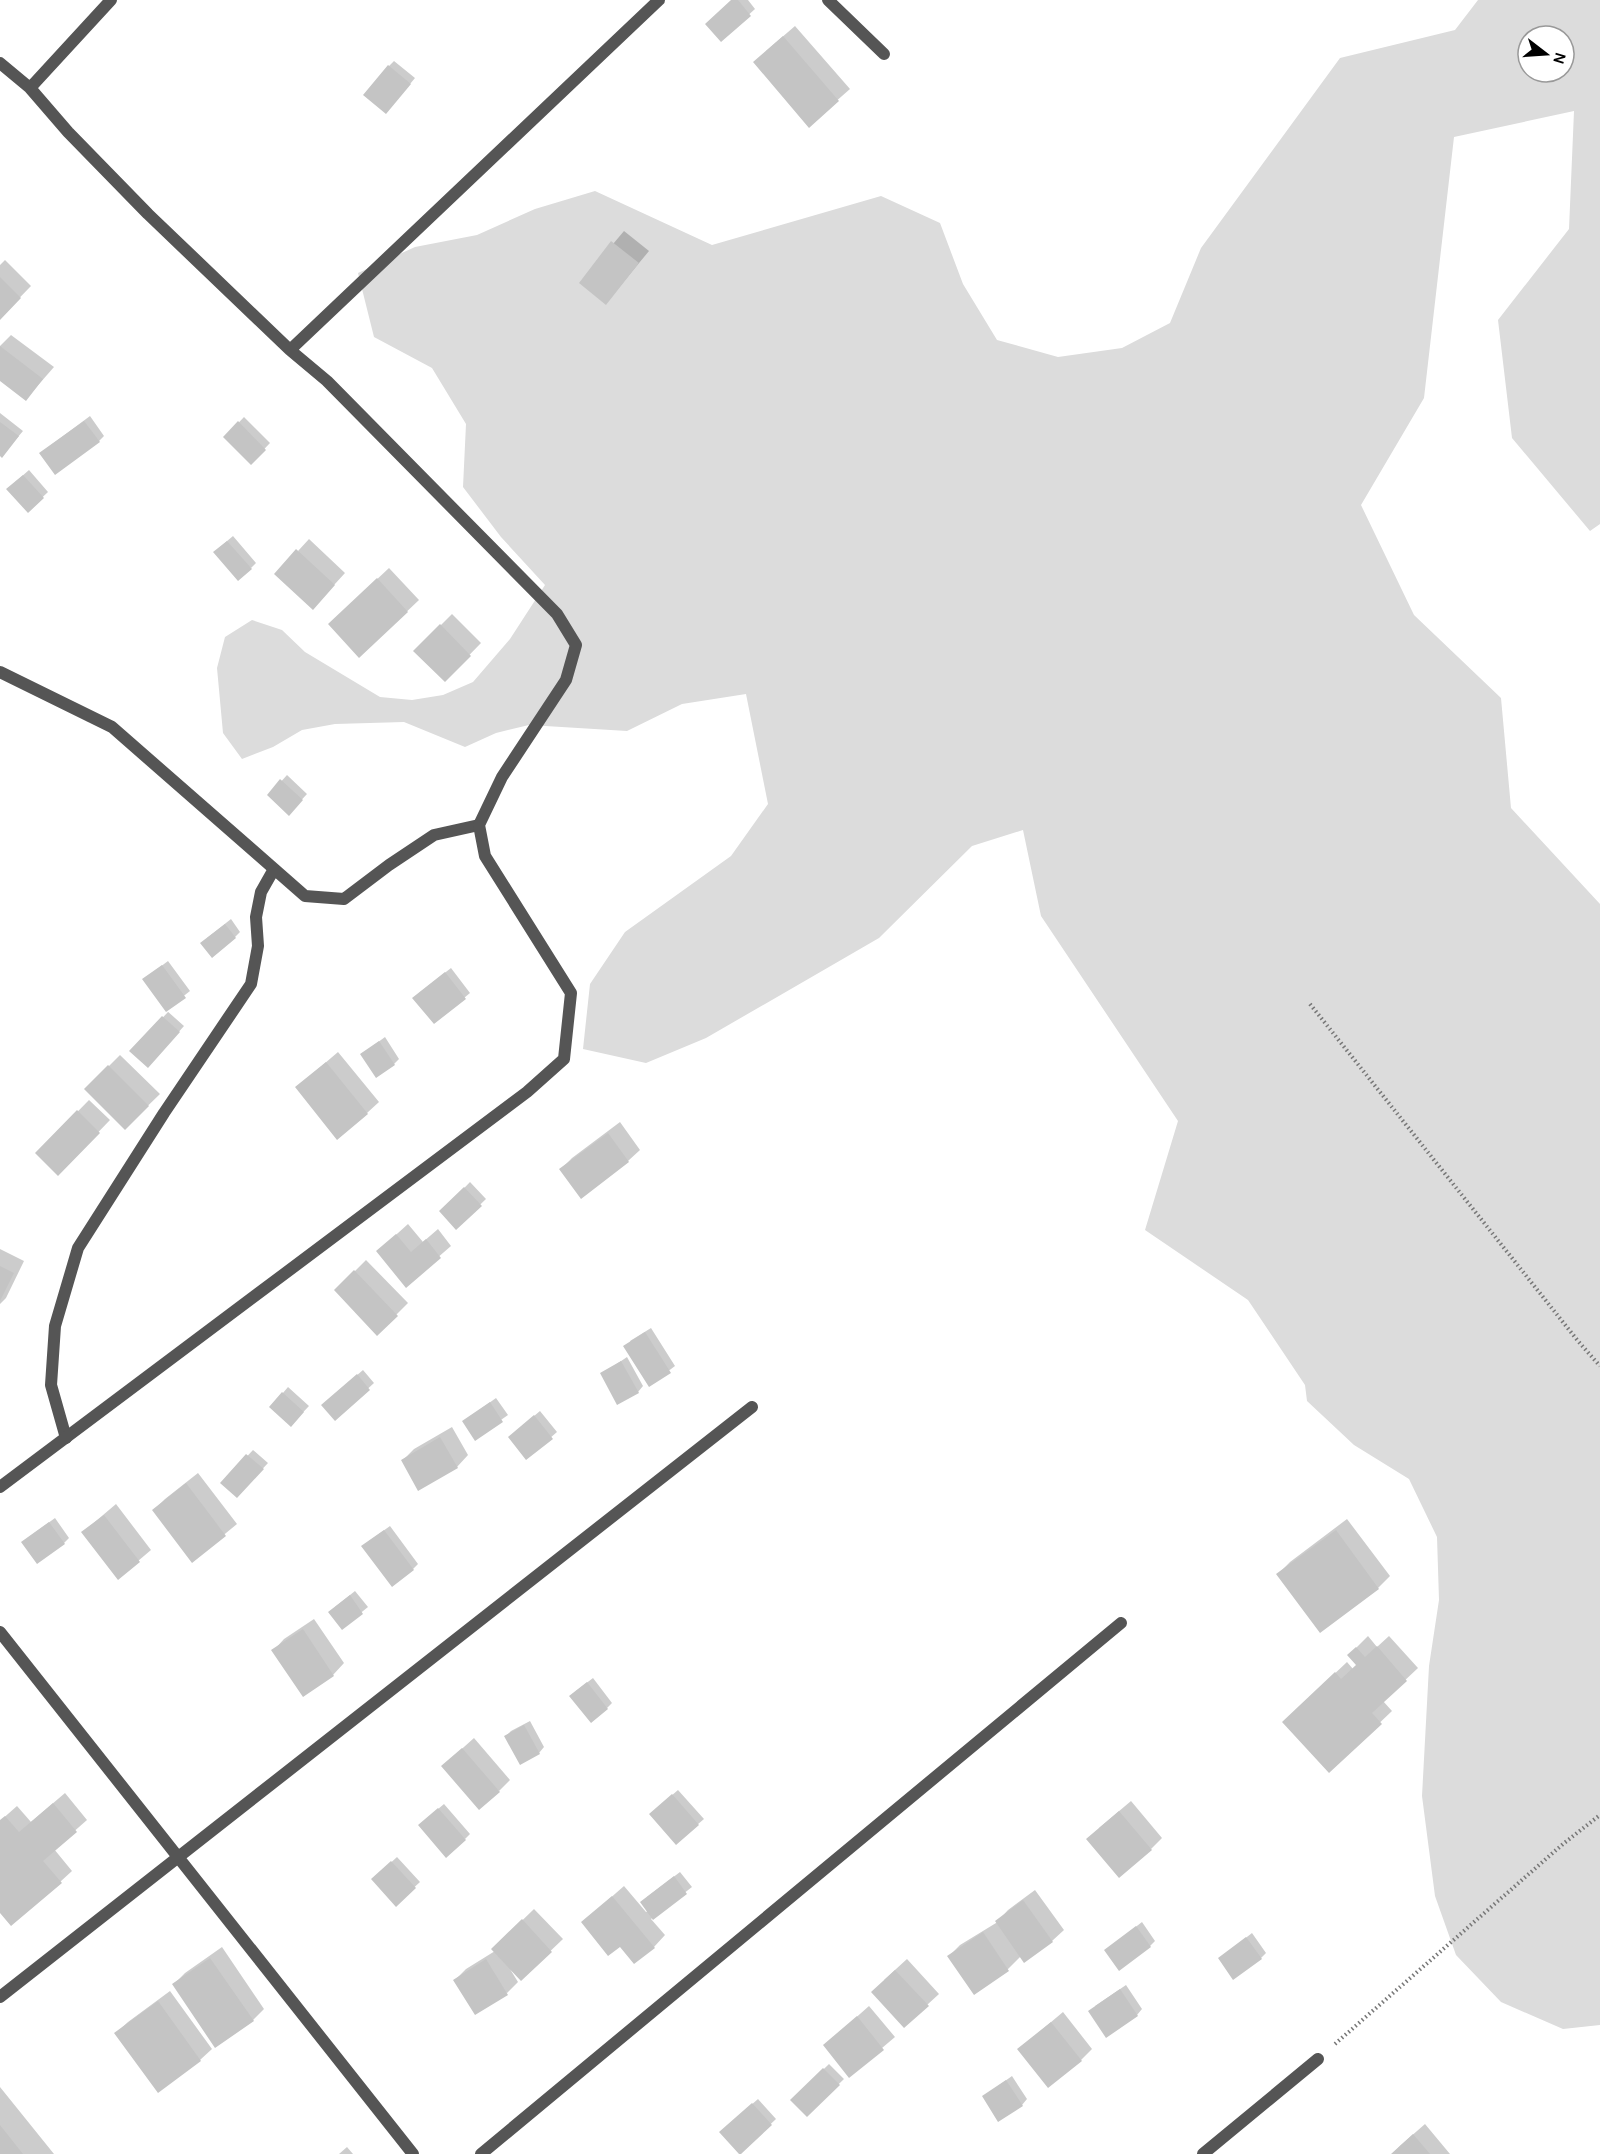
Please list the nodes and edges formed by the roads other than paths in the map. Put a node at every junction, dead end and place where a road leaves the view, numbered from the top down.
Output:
1 (111, 0) edge
2 (659, 0) edge
3 (828, 0) edge
4 (884, 54) dead end
5 (0, 63) edge
6 (30, 88) junction
7 (290, 350) junction
8 (0, 672) edge
9 (479, 825) junction
10 (274, 869) junction
11 (752, 1407) dead end
12 (66, 1438) junction
13 (0, 1487) edge
14 (1121, 1623) dead end
15 (0, 1632) edge
16 (178, 1857) junction
17 (0, 1997) edge
18 (1318, 2059) road end
19 (413, 2154) edge
20 (481, 2154) edge
21 (1203, 2154) edge

1 - 6 street
2 - 7 street
3 - 4 street
5 - 6 street
6 - 7 street
7 - 9 street
8 - 10 street
9 - 10 street
9 - 12 street
10 - 12 street
11 - 16 street
12 - 13 street
14 - 20 street
15 - 16 street
16 - 17 street
16 - 19 street
18 - 21 street

